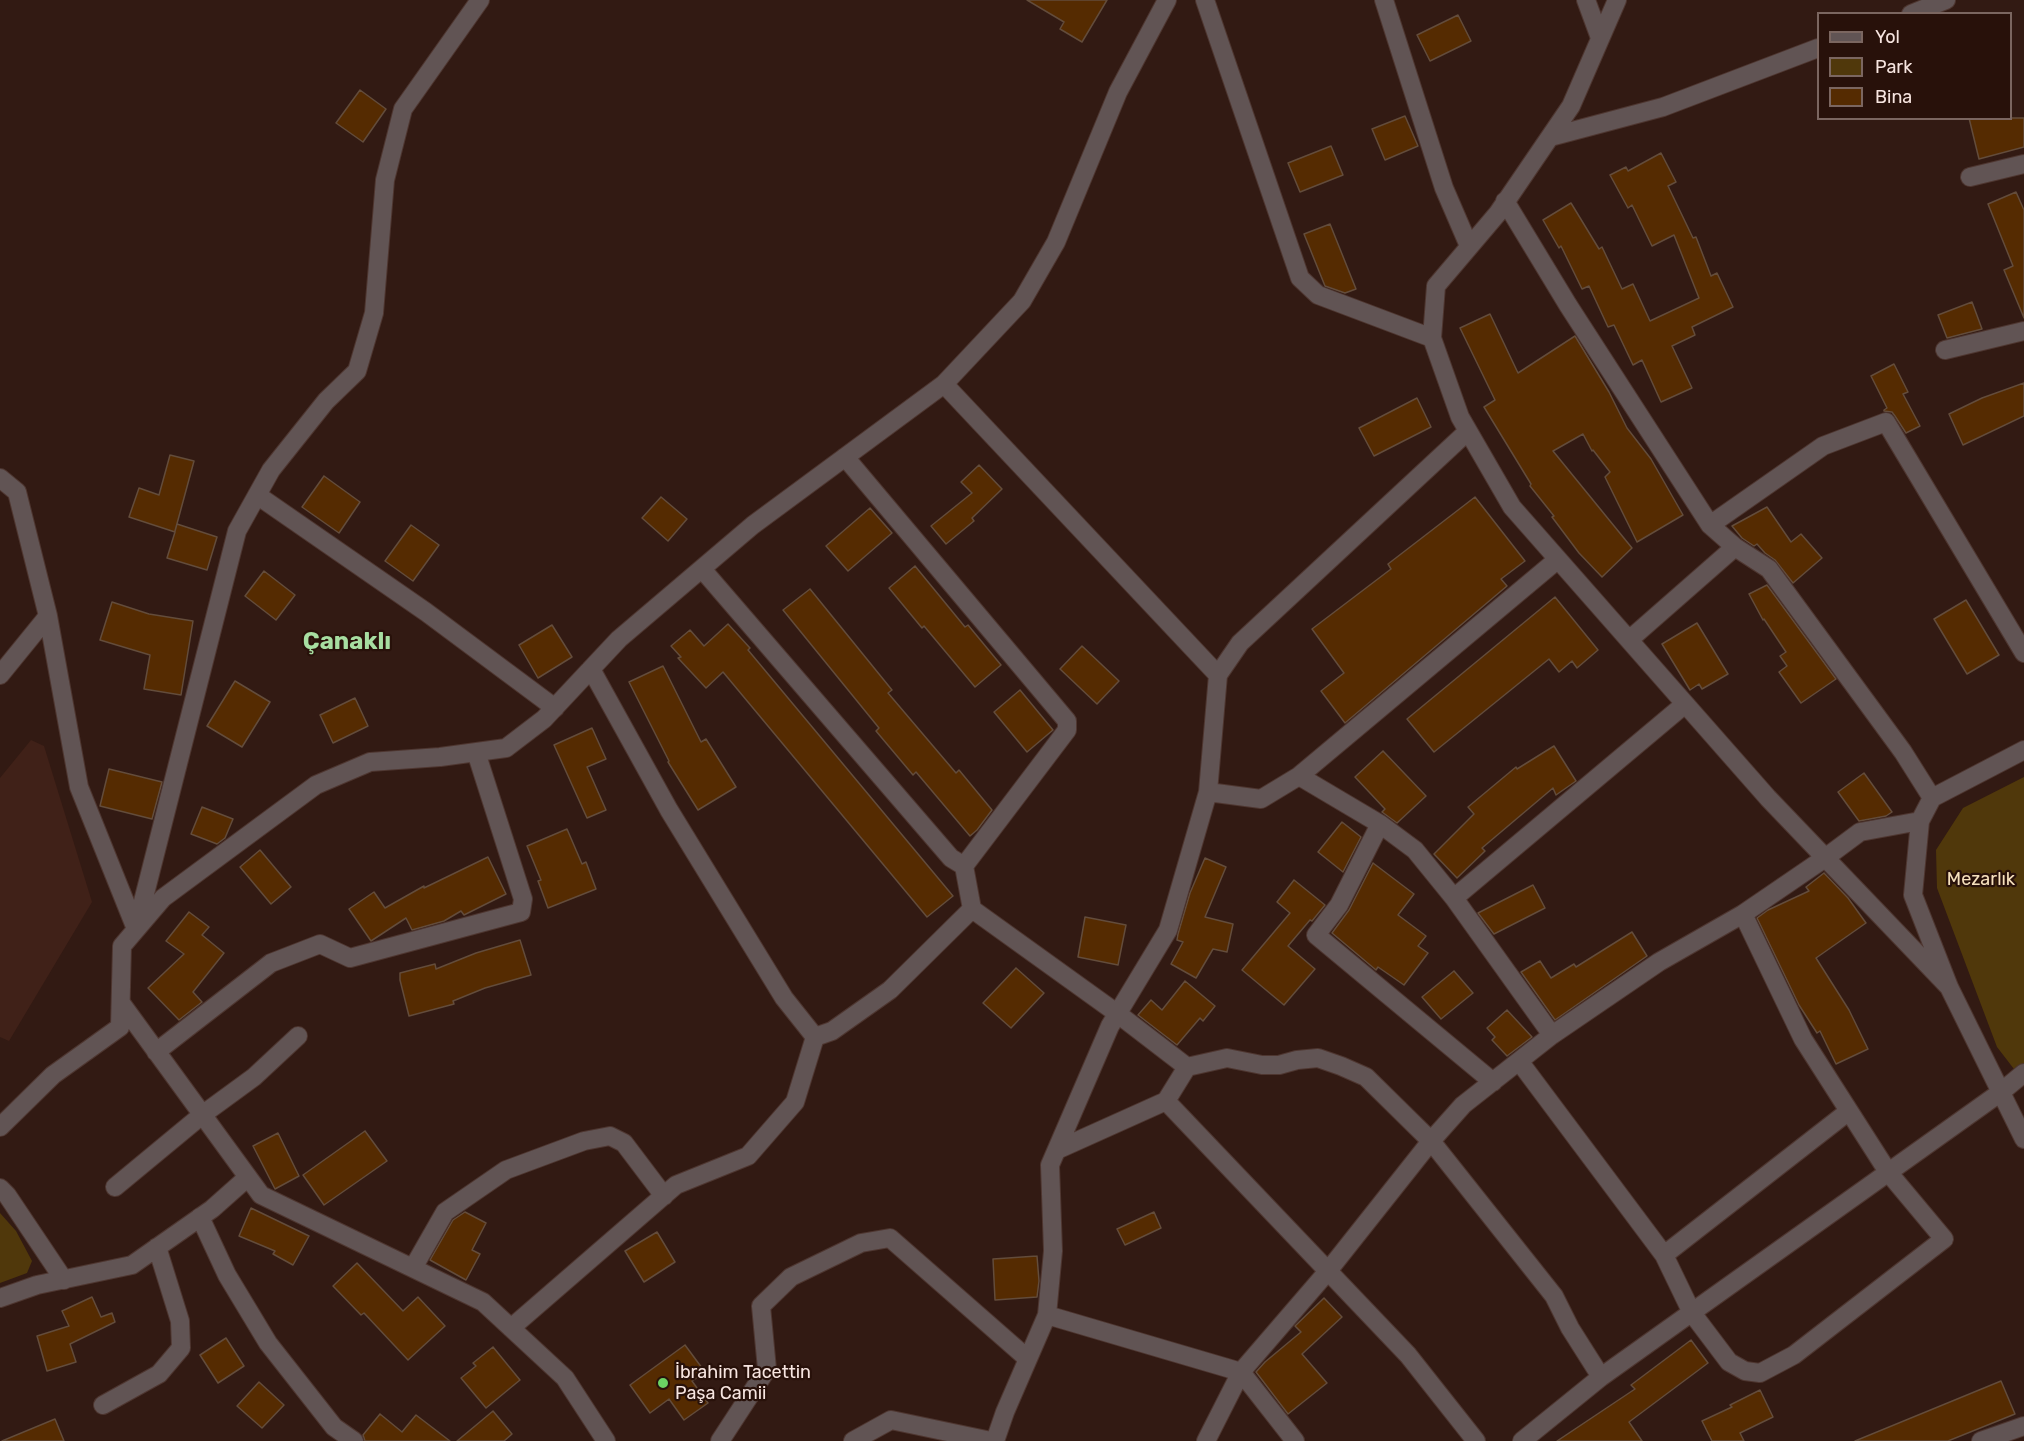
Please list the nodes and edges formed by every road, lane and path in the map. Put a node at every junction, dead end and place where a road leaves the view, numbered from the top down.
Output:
1 (480, 0) edge
2 (1167, 0) edge
3 (1205, 0) edge
4 (1384, 0) edge
5 (1586, 0) edge
6 (1617, 0) edge
7 (1946, 0) edge
8 (1916, 12) edge
9 (1600, 38) junction
10 (1817, 48) edge
11 (1550, 137) junction
12 (2024, 164) edge
13 (1971, 177) dead end
14 (1505, 201) junction
15 (1469, 246) junction
16 (2024, 331) edge
17 (1432, 338) junction
18 (1945, 350) dead end
19 (944, 384) junction
20 (1468, 431) junction
21 (846, 457) junction
22 (0, 478) edge
23 (257, 495) junction
24 (1710, 525) junction
25 (1735, 547) junction
26 (1557, 560) junction
27 (702, 568) junction
28 (48, 616) junction
29 (1629, 640) junction
30 (2024, 653) edge
31 (591, 669) junction
32 (0, 675) edge
33 (1218, 675) junction
34 (1685, 704) junction
35 (555, 708) junction
36 (2024, 750) edge
37 (476, 752) junction
38 (1299, 776) junction
39 (1208, 792) junction
40 (1932, 798) junction
41 (1920, 821) junction
42 (1380, 824) junction
43 (1826, 858) junction
44 (964, 866) junction
45 (1454, 898) junction
46 (972, 909) junction
47 (1743, 914) junction
48 (136, 929) junction
49 (1949, 987) junction
50 (121, 1004) junction
51 (1118, 1014) junction
52 (1552, 1035) junction
53 (298, 1036) dead end
54 (815, 1037) junction
55 (156, 1052) junction
56 (1519, 1061) junction
57 (1187, 1067) junction
58 (2024, 1073) edge
59 (1493, 1082) junction
60 (2001, 1092) junction
61 (1166, 1101) junction
62 (1849, 1111) junction
63 (202, 1115) junction
64 (0, 1127) edge
65 (2024, 1139) edge
66 (1431, 1141) junction
67 (1057, 1150) junction
68 (1888, 1172) junction
69 (248, 1177) junction
70 (115, 1187) dead end
71 (0, 1188) edge
72 (664, 1196) junction
73 (200, 1217) junction
74 (157, 1247) junction
75 (1664, 1255) junction
76 (413, 1268) junction
77 (1328, 1271) junction
78 (64, 1280) junction
79 (0, 1298) edge
80 (1692, 1313) junction
81 (1047, 1315) junction
82 (511, 1328) junction
83 (1028, 1359) junction
84 (1241, 1372) junction
85 (1601, 1377) junction
86 (103, 1405) dead end
87 (2024, 1426) edge
88 (354, 1441) edge
89 (606, 1441) edge
90 (720, 1441) edge
91 (853, 1441) edge
92 (993, 1441) edge
93 (1206, 1441) edge
94 (1295, 1441) edge
95 (1476, 1441) edge
96 (1522, 1441) edge
97 (1982, 1441) edge

1 - 23 street
2 - 19 street
3 - 17 street
4 - 15 street
5 - 9 street
6 - 9 street
7 - 8 street
9 - 11 street
10 - 11 street
11 - 14 street
12 - 13 street
14 - 15 street
14 - 24 street
15 - 17 street
16 - 18 street
17 - 20 street
19 - 21 street
19 - 33 street
20 - 26 street
20 - 33 street
21 - 27 street
21 - 44 street
22 - 28 street
23 - 35 street
23 - 48 street
24 - 25 street
24 - 30 street
25 - 29 street
25 - 40 street
26 - 29 street
26 - 38 street
27 - 31 street
27 - 44 street
28 - 32 street
28 - 48 street
29 - 34 street
31 - 35 street
31 - 54 street
33 - 39 street
34 - 43 street
34 - 45 street
35 - 37 street
36 - 40 street
37 - 48 street
37 - 55 street
38 - 39 street
38 - 42 street
39 - 51 street
40 - 41 street
41 - 43 street
41 - 49 street
42 - 45 street
42 - 59 street
43 - 47 street
43 - 49 street
44 - 46 street
45 - 52 street
46 - 51 street
46 - 54 street
47 - 52 street
47 - 62 street
48 - 50 street
49 - 60 street
50 - 55 street
50 - 64 street
51 - 57 street
51 - 67 street
52 - 56 street
53 - 63 street
54 - 72 street
55 - 63 street
56 - 59 street
56 - 75 street
57 - 61 street
57 - 66 street
58 - 60 street
59 - 66 street
60 - 65 street
60 - 68 street
61 - 67 street
61 - 77 street
62 - 68 street
62 - 75 street
63 - 69 street
63 - 70 street
66 - 77 street
66 - 85 street
67 - 81 street
68 - 80 street
68 - 80 street
69 - 73 street
69 - 76 street
71 - 78 street
72 - 76 street
72 - 82 street
73 - 74 street
73 - 88 street
74 - 78 street
74 - 86 street
75 - 80 street
76 - 82 street
77 - 84 street
77 - 95 street
78 - 79 street
80 - 85 street
81 - 83 street
81 - 84 street
82 - 89 street
83 - 90 street
83 - 92 street
84 - 93 street
84 - 94 street
85 - 96 street
87 - 97 street
91 - 92 street

